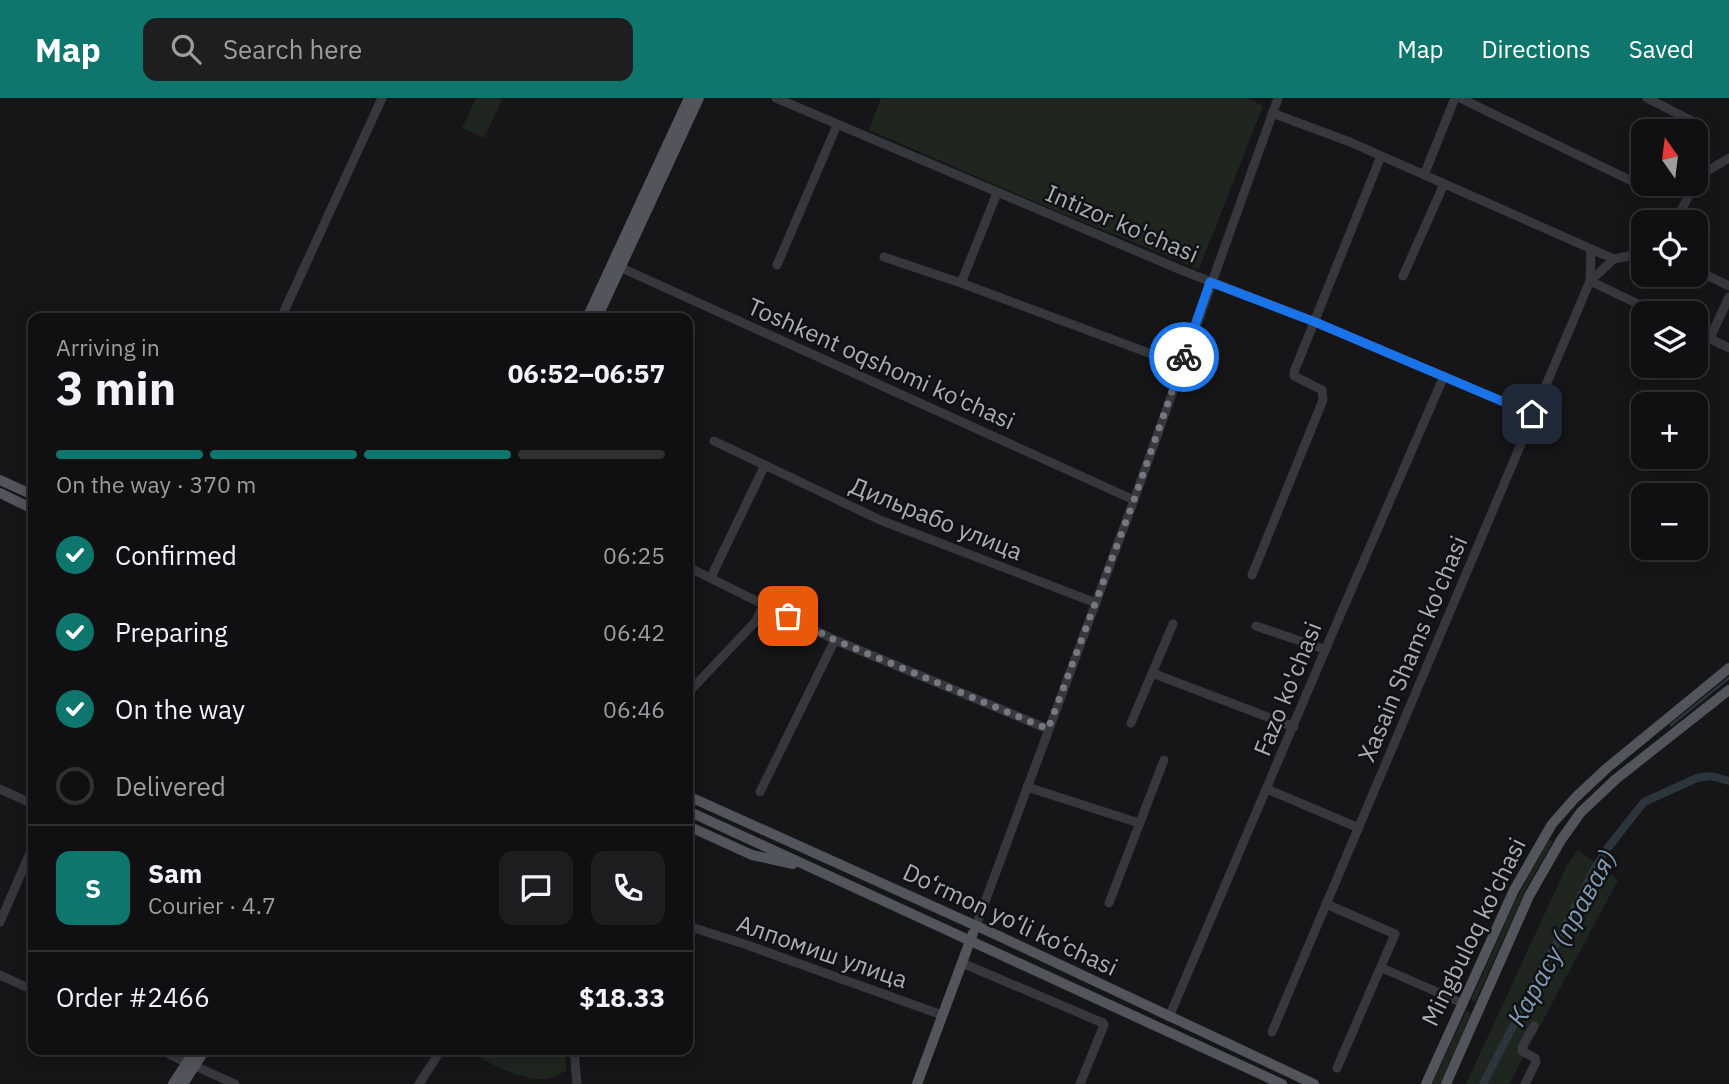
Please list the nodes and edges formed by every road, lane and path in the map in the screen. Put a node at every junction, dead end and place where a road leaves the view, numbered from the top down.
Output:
1 (382, 98) edge
2 (689, 98) edge
3 (699, 98) edge
4 (776, 98) edge
5 (1277, 98) edge
6 (1457, 98) edge
7 (1647, 98) edge
8 (1272, 113) junction
9 (1688, 119) edge
10 (837, 125) junction
11 (1381, 156) junction
12 (1729, 158) edge
13 (1708, 171) edge
14 (1424, 176) junction
15 (1631, 181) edge
16 (1444, 184) junction
17 (997, 193) junction
18 (1591, 249) junction
19 (1631, 255) edge
20 (884, 257) dead end
21 (1614, 259) junction
22 (776, 265) dead end
23 (617, 266) junction
24 (1403, 276) dead end
25 (1708, 276) edge
26 (1590, 281) junction
27 (1210, 282) junction
28 (961, 283) junction
29 (1729, 286) edge
30 (1729, 297) edge
31 (1632, 301) edge
32 (283, 313) edge
33 (590, 313) edge
34 (599, 313) edge
35 (1315, 322) junction
36 (1710, 338) joint
37 (1729, 348) edge
38 (1181, 365) junction
39 (1444, 376) junction
40 (1532, 414) junction
41 (714, 441) dead end
42 (765, 465) junction
43 (0, 480) edge
44 (0, 494) edge
45 (28, 499) edge
46 (1134, 500) junction
47 (28, 501) edge
48 (693, 569) edge
49 (1252, 575) dead end
50 (711, 578) junction
51 (1096, 603) junction
52 (764, 604) junction
53 (1172, 624) dead end
54 (1256, 626) dead end
55 (835, 640) junction
56 (1324, 649) junction
57 (1729, 668) edge
58 (1152, 674) junction
59 (693, 688) edge
60 (1729, 691) edge
61 (1131, 723) dead end
62 (1294, 727) junction
63 (1656, 727) junction
64 (1048, 729) junction
65 (1666, 738) junction
66 (1164, 760) dead end
67 (1027, 787) junction
68 (0, 789) edge
69 (1267, 789) junction
70 (760, 792) dead end
71 (693, 798) edge
72 (28, 802) edge
73 (693, 813) edge
74 (1139, 823) junction
75 (1552, 824) junction
76 (1359, 828) junction
77 (693, 829) edge
78 (1565, 833) junction
79 (28, 858) edge
80 (812, 868) junction
81 (1109, 903) dead end
82 (1325, 904) junction
83 (0, 922) edge
84 (976, 926) junction
85 (693, 928) edge
86 (971, 939) junction
87 (962, 963) junction
88 (1382, 968) junction
89 (0, 975) edge
90 (28, 988) edge
91 (1462, 1003) junction
92 (1479, 1010) junction
93 (943, 1015) junction
94 (1169, 1017) junction
95 (1534, 1026) dead end
96 (1272, 1032) dead end
97 (172, 1055) edge
98 (194, 1055) edge
99 (200, 1055) edge
100 (439, 1055) edge
101 (574, 1055) edge
102 (191, 1064) junction
103 (1337, 1068) dead end
104 (173, 1084) edge
105 (183, 1084) edge
106 (235, 1084) edge
107 (419, 1084) edge
108 (577, 1084) edge
109 (917, 1084) edge
110 (1080, 1084) edge
111 (1282, 1084) edge
112 (1314, 1084) edge
113 (1426, 1084) edge
114 (1446, 1084) edge
115 (1525, 1084) edge

1 - 32 street
2 - 23 main road
3 - 23 main road
4 - 10 street, Intizor ko'chasi
5 - 8 street
6 - 14 street
6 - 15 street
7 - 9 street
8 - 11 street
8 - 27 street
10 - 17 street, Intizor ko'chasi
10 - 22 street
11 - 14 street
11 - 35 street
12 - 13 street
14 - 16 street
16 - 18 street
16 - 24 street
17 - 27 street, Intizor ko'chasi
17 - 28 street
18 - 21 street
18 - 26 street
19 - 21 street
20 - 28 street
21 - 26 street
23 - 33 main road
23 - 34 main road
23 - 46 street, Toshkent oqshomi ko'chasi
25 - 29 street
26 - 31 street
26 - 40 street, Xasain Shams ko'chasi
27 - 35 street, Intizor ko'chasi
27 - 38 street
28 - 38 street
30 - 36 street
35 - 39 street, Intizor ko'chasi
35 - 49 street
36 - 37 street
38 - 46 street
39 - 40 street, Intizor ko'chasi
39 - 56 street, Fazo ko'chasi
40 - 76 street, Xasain Shams ko'chasi
41 - 42 street, Дильрабо улица
42 - 50 street
42 - 51 street, Дильрабо улица
43 - 45 main road
44 - 47 main road
46 - 51 street
48 - 50 street
50 - 52 street
51 - 64 street
52 - 55 street
52 - 59 street
53 - 58 street
54 - 56 street
55 - 64 street
55 - 70 street
56 - 62 street, Fazo ko'chasi
57 - 63 main road, Mingbuloq ko'chasi
58 - 61 street
58 - 62 street
60 - 65 main road, Mingbuloq ko'chasi
62 - 69 street, Fazo ko'chasi
63 - 65 main road
63 - 75 main road, Mingbuloq ko'chasi
64 - 67 street
65 - 78 main road, Mingbuloq ko'chasi
66 - 74 street
67 - 74 street
67 - 84 street
68 - 72 street
69 - 76 street
69 - 94 street, Fazo ko'chasi
71 - 84 main road, Do‘rmon yo‘li ko‘chasi
73 - 80 main road, Do‘rmon yo‘li ko‘chasi
74 - 81 street
75 - 78 main road
75 - 91 main road, Mingbuloq ko'chasi
76 - 82 street, Xasain Shams ko'chasi
77 - 80 main road
78 - 92 main road, Mingbuloq ko'chasi
79 - 83 street
80 - 86 main road, Do‘rmon yo‘li ko‘chasi
82 - 88 street
82 - 96 street, Xasain Shams ko'chasi
84 - 86 main road
84 - 94 main road, Do‘rmon yo‘li ko‘chasi
85 - 93 street, Алпомиш улица
86 - 87 main road
86 - 111 main road, Do‘rmon yo‘li ko‘chasi
87 - 93 main road
87 - 110 street
88 - 91 street
88 - 103 street
89 - 90 street
91 - 92 main road
91 - 113 main road, Mingbuloq ko'chasi
92 - 114 main road, Mingbuloq ko'chasi
93 - 109 main road
94 - 112 main road, Do‘rmon yo‘li ko‘chasi
95 - 115 street
97 - 102 street
98 - 102 main road
99 - 102 main road
100 - 107 street
101 - 108 street
102 - 104 main road
102 - 105 main road
102 - 106 street

